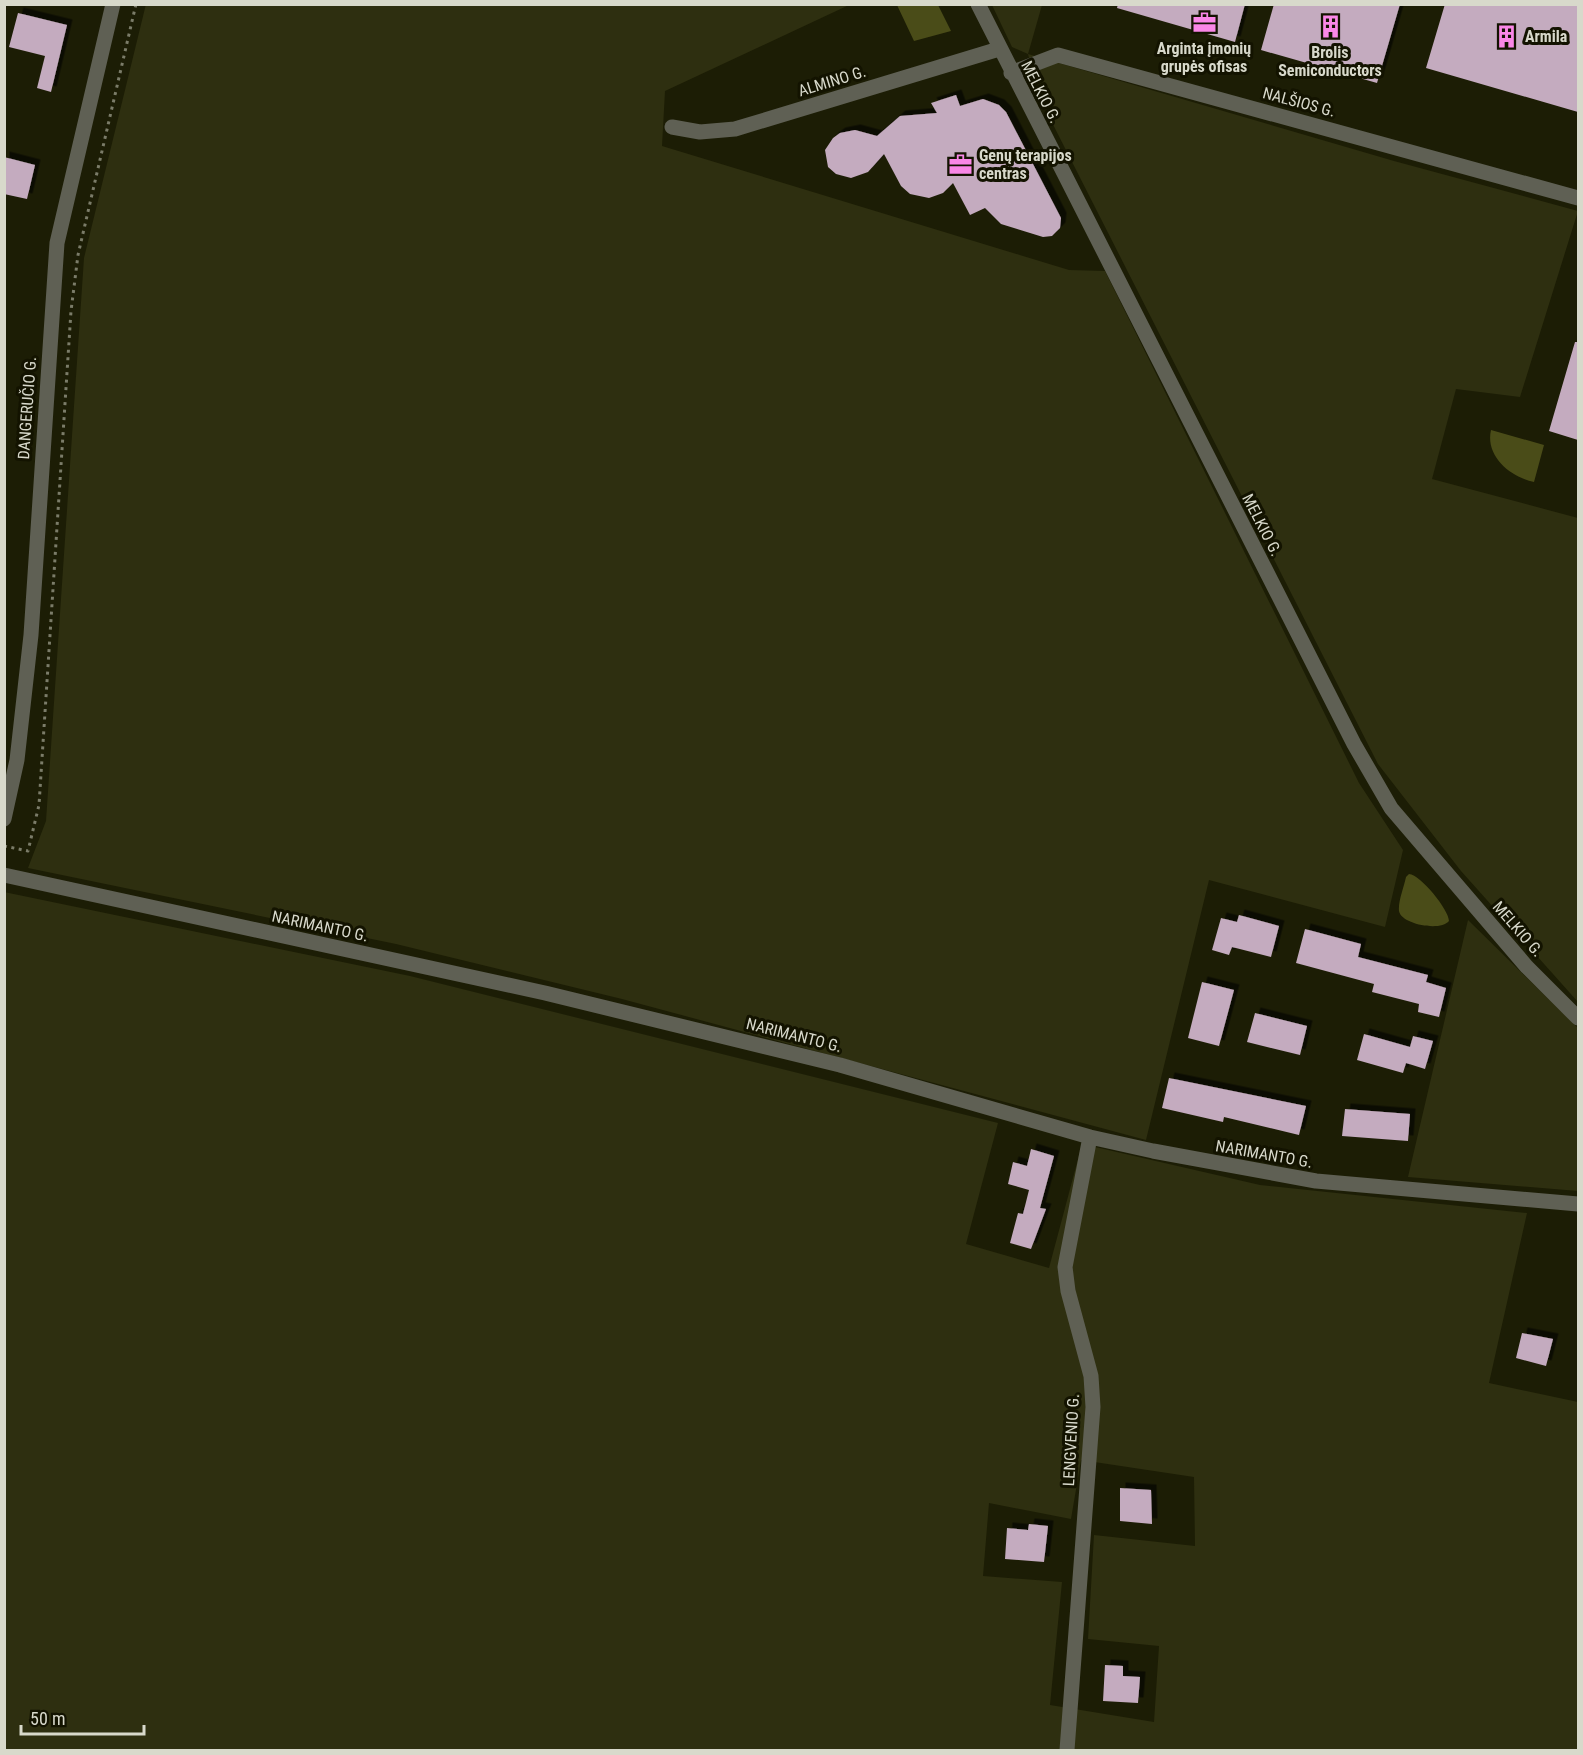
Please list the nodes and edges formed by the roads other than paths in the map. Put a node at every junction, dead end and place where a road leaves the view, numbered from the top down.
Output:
1 (113, 4) edge
2 (978, 4) edge
3 (999, 49) junction
4 (1011, 73) junction
5 (672, 127) dead end
6 (1578, 198) edge
7 (4, 819) edge
8 (4, 875) edge
9 (1578, 1018) edge
10 (1090, 1137) junction
11 (1578, 1204) edge
12 (1067, 1750) edge

1 - 7 street, DANGERUČIO G.
2 - 3 street, MELKIO G.
3 - 4 street, MELKIO G.
3 - 5 street, ALMINO G.
4 - 6 street, NALŠIOS G.
4 - 9 street, MELKIO G.
8 - 10 street, NARIMANTO G.
10 - 11 street, NARIMANTO G.
10 - 12 street, LENGVENIO G.

